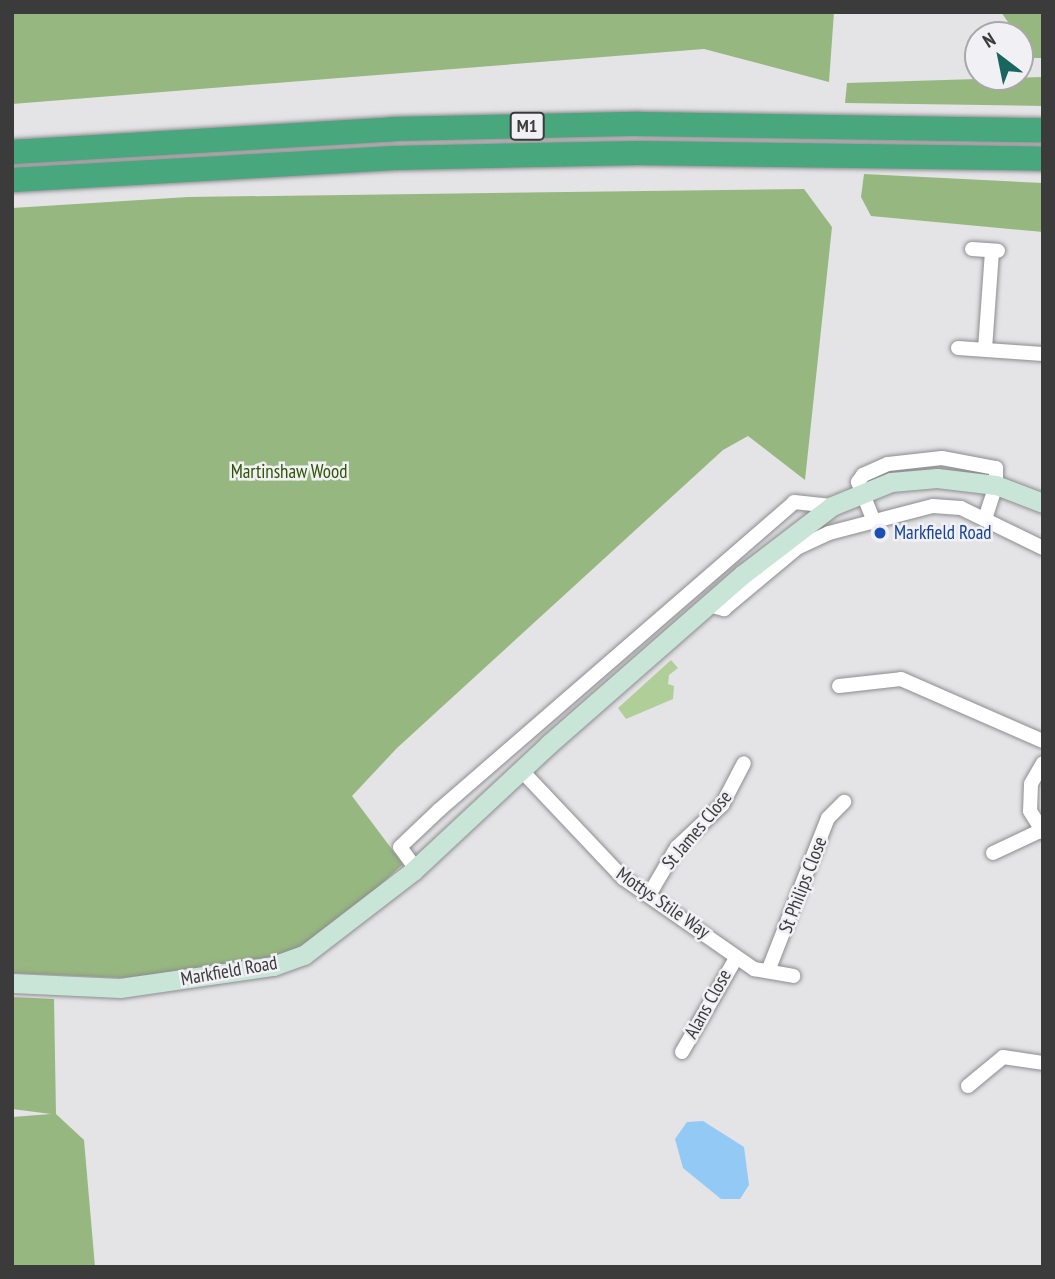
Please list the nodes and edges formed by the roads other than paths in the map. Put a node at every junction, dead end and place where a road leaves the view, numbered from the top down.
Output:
1 (1043, 130) edge
2 (12, 152) edge
3 (1043, 159) edge
4 (12, 180) edge
5 (972, 249) dead end
6 (958, 348) dead end
7 (985, 349) junction
8 (1043, 354) edge
9 (996, 485) junction
10 (861, 492) junction
11 (1043, 503) edge
12 (832, 506) junction
13 (985, 518) junction
14 (873, 519) junction
15 (1043, 548) edge
16 (709, 605) junction
17 (878, 682) junction
18 (839, 686) dead end
19 (881, 698) dead end
20 (1043, 741) edge
21 (1043, 763) edge
22 (744, 764) dead end
23 (521, 770) junction
24 (844, 802) dead end
25 (1042, 832) edge
26 (993, 853) dead end
27 (416, 869) junction
28 (649, 895) junction
29 (736, 958) junction
30 (768, 971) junction
31 (793, 976) dead end
32 (12, 983) edge
33 (682, 1052) dead end
34 (1043, 1063) edge
35 (968, 1086) dead end

1 - 2 highway, M1
3 - 4 highway, M1
5 - 7 street
6 - 7 street
7 - 8 street
9 - 10 street, Markfield Road
9 - 11 street, Markfield Road
9 - 13 street
10 - 12 street, Markfield Road
10 - 14 street
12 - 16 street, Markfield Road
12 - 27 street
13 - 14 street, Markfield Road
13 - 15 street, Markfield Road
14 - 16 street, Markfield Road
16 - 23 street, Markfield Road
17 - 18 street
17 - 19 street
17 - 20 street
21 - 25 street
22 - 28 street, St James Close
23 - 27 street, Markfield Road
23 - 28 street, Mottys Stile Way
24 - 30 street, St Philips Close
25 - 26 street
27 - 32 street, Markfield Road
28 - 29 street, Mottys Stile Way
29 - 30 street, Mottys Stile Way
29 - 33 street, Alans Close
30 - 31 street, Mottys Stile Way
34 - 35 street

